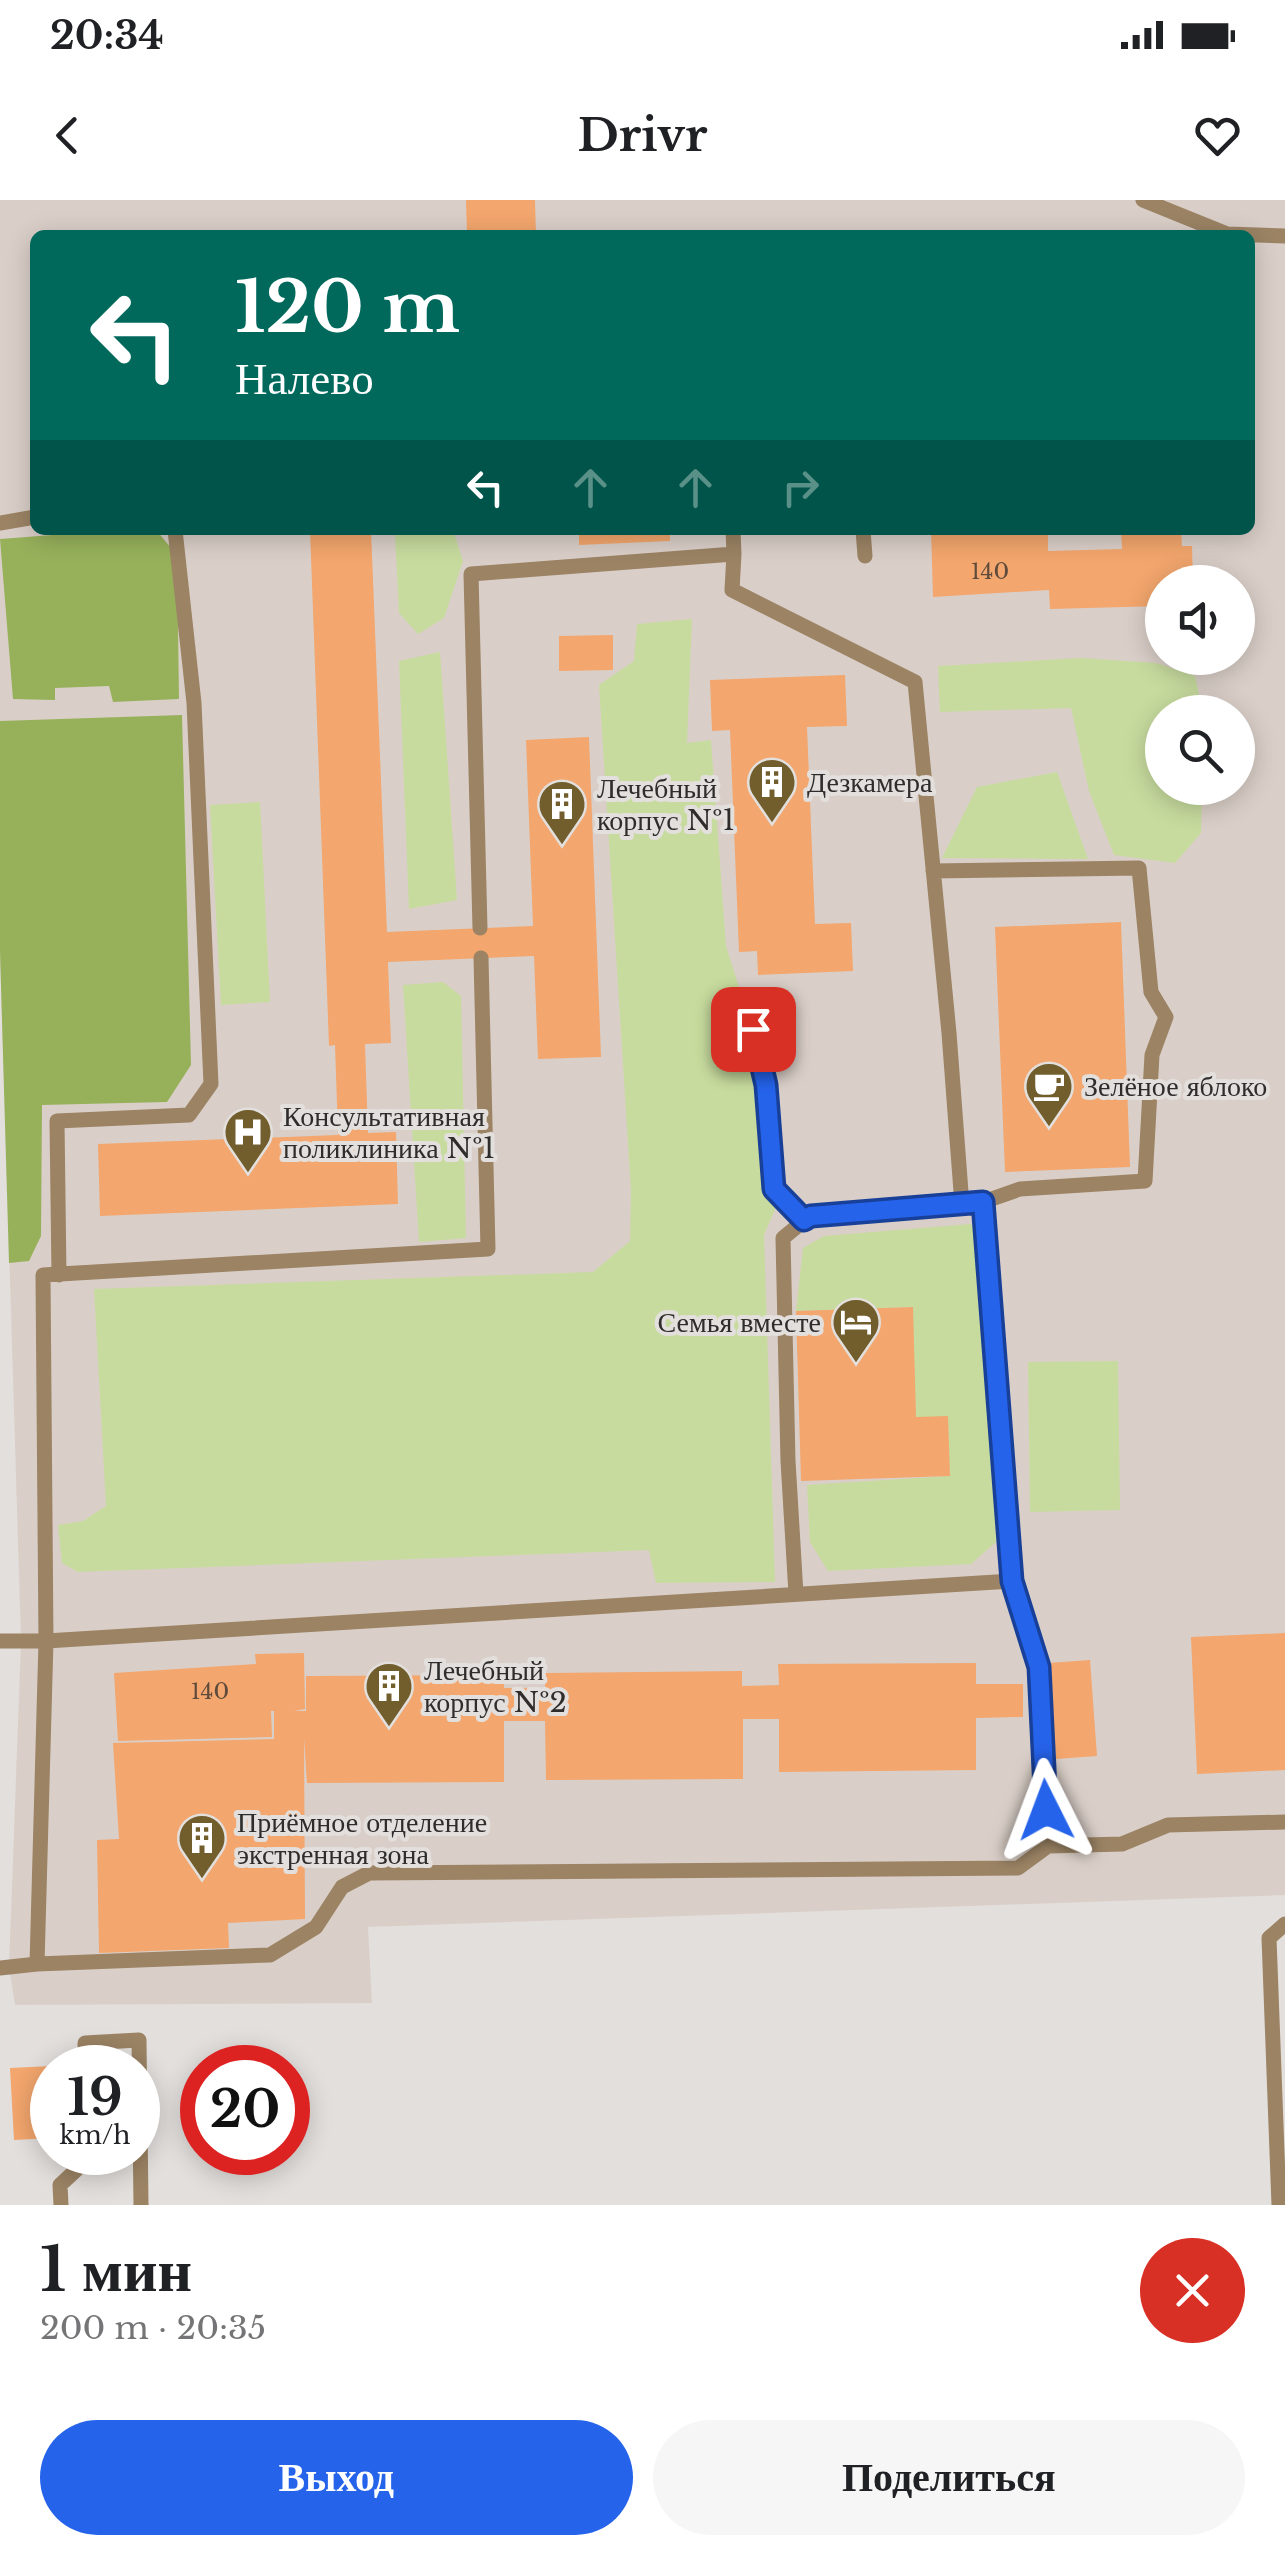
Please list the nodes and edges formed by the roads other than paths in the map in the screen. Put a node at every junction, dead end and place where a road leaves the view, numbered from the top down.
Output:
1 (1143, 200) edge
2 (1217, 230) edge
3 (1255, 235) edge
4 (1285, 236) edge
5 (30, 518) edge
6 (0, 523) edge
7 (176, 535) edge
8 (734, 535) edge
9 (863, 535) edge
10 (734, 554) junction
11 (865, 556) dead end
12 (933, 872) junction
13 (480, 928) dead end
14 (481, 958) dead end
15 (747, 1001) dead end
16 (983, 1202) junction
17 (962, 1205) junction
18 (804, 1220) junction
19 (58, 1275) junction
20 (1012, 1581) junction
21 (796, 1594) junction
22 (0, 1641) edge
23 (46, 1642) junction
24 (1285, 1822) edge
25 (1048, 1846) junction
26 (1285, 1924) edge
27 (36, 1964) junction
28 (0, 1968) edge
29 (1278, 2001) edge
30 (85, 2045) edge
31 (139, 2045) edge
32 (71, 2175) edge
33 (141, 2175) edge
34 (61, 2205) edge
35 (141, 2205) edge
36 (1279, 2205) edge

1 - 2 lane
3 - 4 lane
5 - 6 lane
7 - 19 lane
8 - 10 lane
9 - 11 lane
10 - 12 lane
10 - 13 lane
12 - 16 lane
12 - 17 lane
14 - 19 lane
15 - 18 lane
16 - 17 lane
16 - 20 lane
17 - 18 lane
18 - 21 lane
19 - 23 lane
20 - 21 lane
20 - 25 lane
21 - 23 lane
22 - 23 lane
23 - 27 lane
24 - 25 lane
25 - 27 lane
26 - 29 lane
27 - 28 lane
29 - 36 lane
30 - 31 lane
32 - 34 lane
33 - 35 lane

